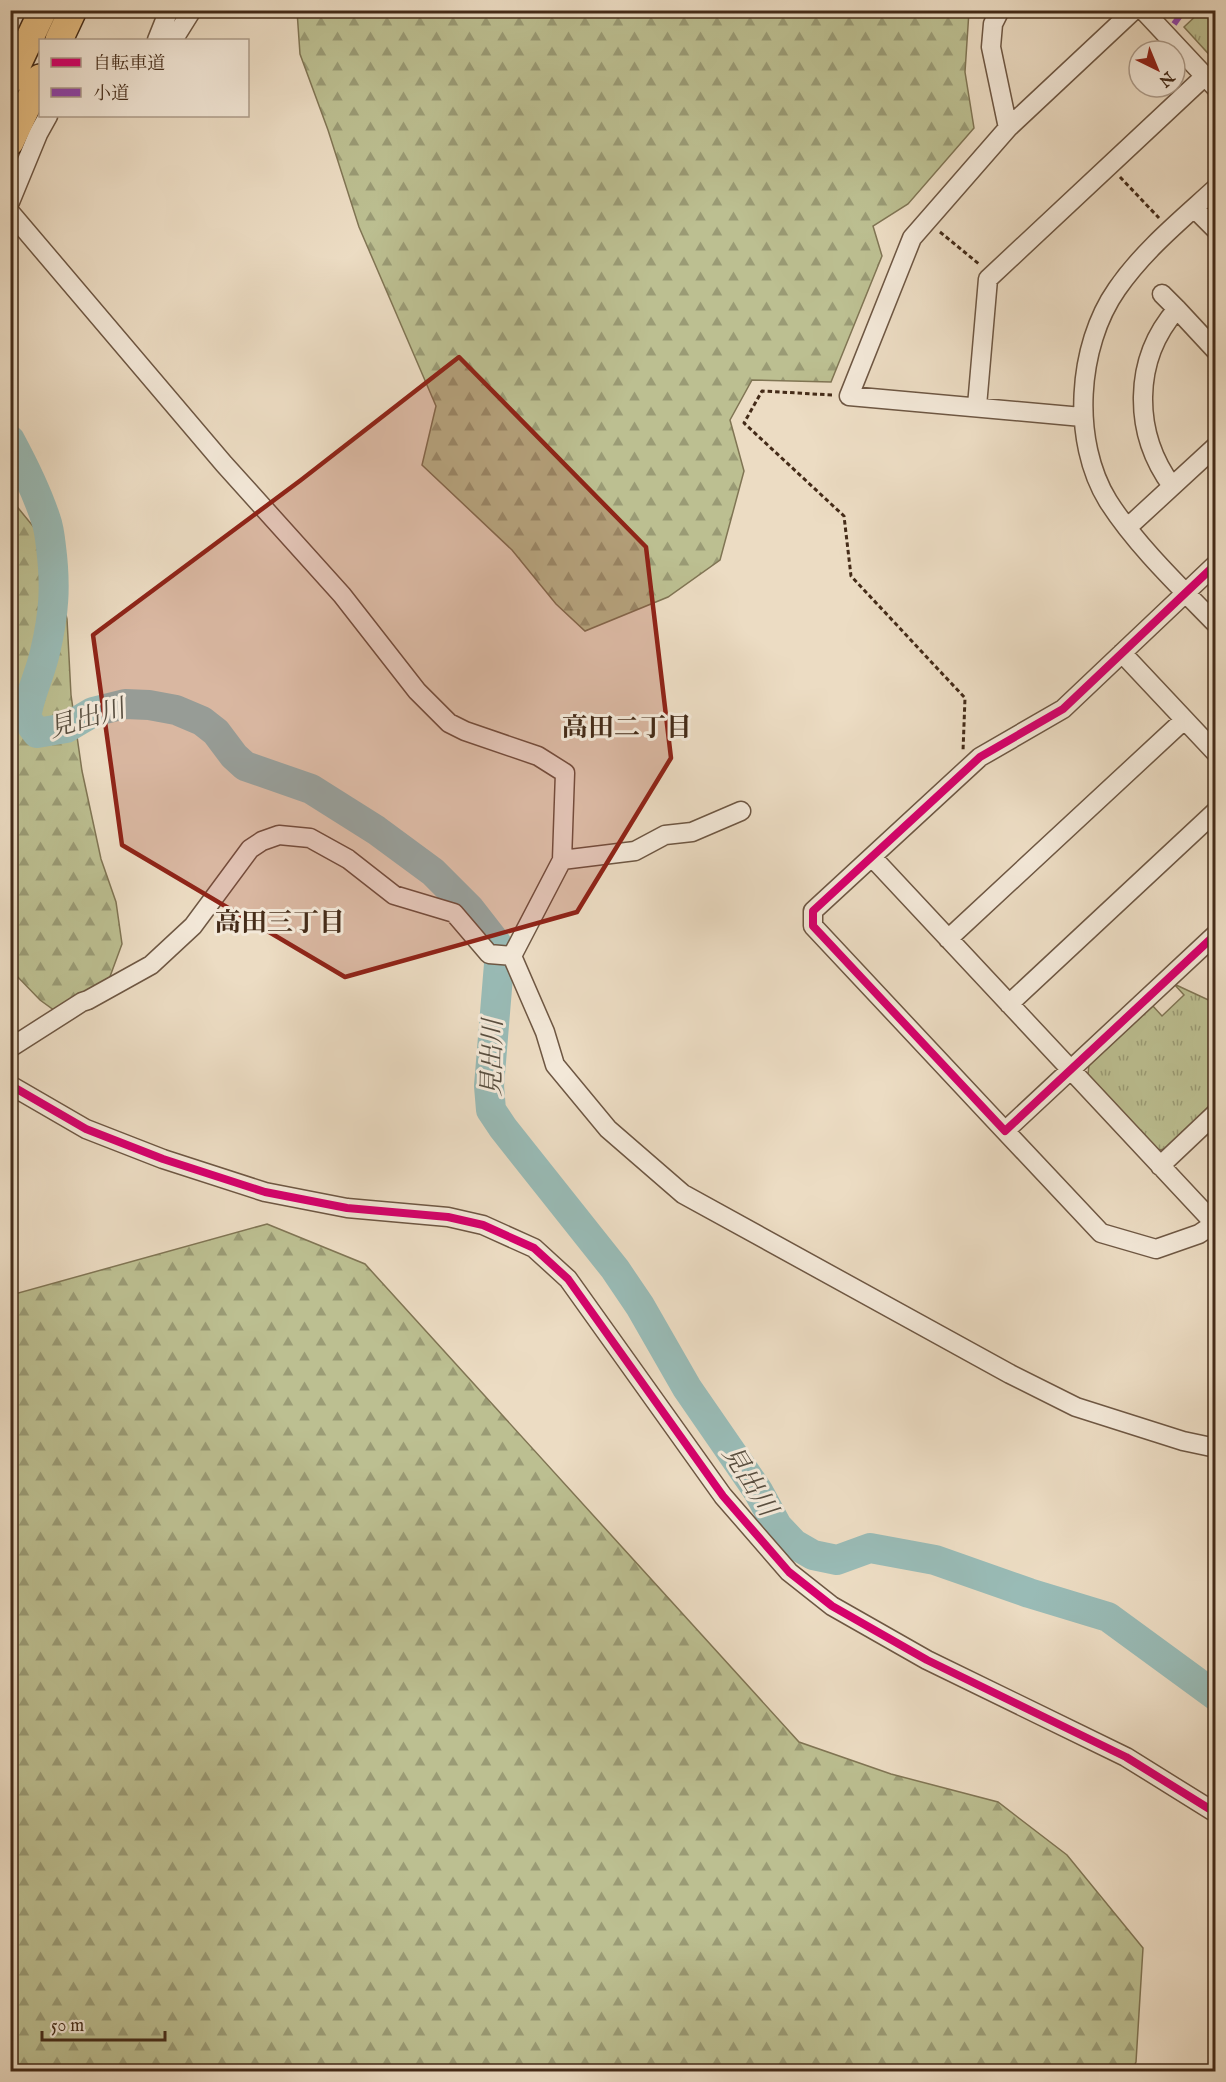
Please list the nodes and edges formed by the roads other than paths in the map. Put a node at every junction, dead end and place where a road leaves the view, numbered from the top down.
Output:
1 (43, 10) edge
2 (73, 10) edge
3 (169, 10) edge
4 (192, 10) edge
5 (1000, 10) edge
6 (1134, 10) edge
7 (1143, 10) edge
8 (58, 39) edge
9 (158, 39) edge
10 (170, 39) edge
11 (10, 80) edge
12 (39, 80) edge
13 (1210, 82) edge
14 (47, 117) edge
15 (1008, 128) junction
16 (10, 142) edge
17 (1215, 188) edge
18 (10, 202) edge
19 (1194, 208) junction
20 (10, 212) edge
21 (1215, 230) edge
22 (1162, 294) dead end
23 (1177, 309) junction
24 (1215, 351) edge
25 (977, 406) junction
26 (1082, 417) junction
27 (1215, 446) edge
28 (1172, 486) junction
29 (1127, 528) junction
30 (1215, 564) edge
31 (1186, 592) junction
32 (1215, 624) edge
33 (1122, 653) junction
34 (1184, 720) junction
35 (1215, 753) edge
36 (741, 811) dead end
37 (1215, 811) edge
38 (872, 857) junction
39 (562, 860) junction
40 (1215, 934) edge
41 (948, 939) junction
42 (512, 956) junction
43 (1009, 1004) junction
44 (10, 1048) edge
45 (1070, 1070) junction
46 (10, 1085) edge
47 (1215, 1113) edge
48 (1005, 1131) junction
49 (1160, 1166) junction
50 (1215, 1225) edge
51 (1215, 1449) edge
52 (1215, 1813) edge

1 - 11 highway
2 - 8 highway
3 - 9 street
4 - 10 street
5 - 15 street
6 - 15 street
7 - 13 street
12 - 16 highway
13 - 25 street
14 - 18 street
15 - 25 street
17 - 19 street
19 - 21 street
19 - 26 street
20 - 39 street
22 - 23 street
23 - 24 street
23 - 28 street
25 - 26 street
26 - 29 street
27 - 28 street
28 - 29 street
29 - 31 street
30 - 31 street
31 - 32 street
31 - 33 street
33 - 34 street
33 - 38 street
34 - 35 street
34 - 41 street
36 - 39 street
37 - 43 street
38 - 41 street
38 - 48 street
39 - 42 street
40 - 45 street
41 - 43 street
42 - 44 street
42 - 51 street
43 - 45 street
45 - 48 street
45 - 49 street
46 - 52 street
47 - 49 street
48 - 50 street
49 - 50 street

